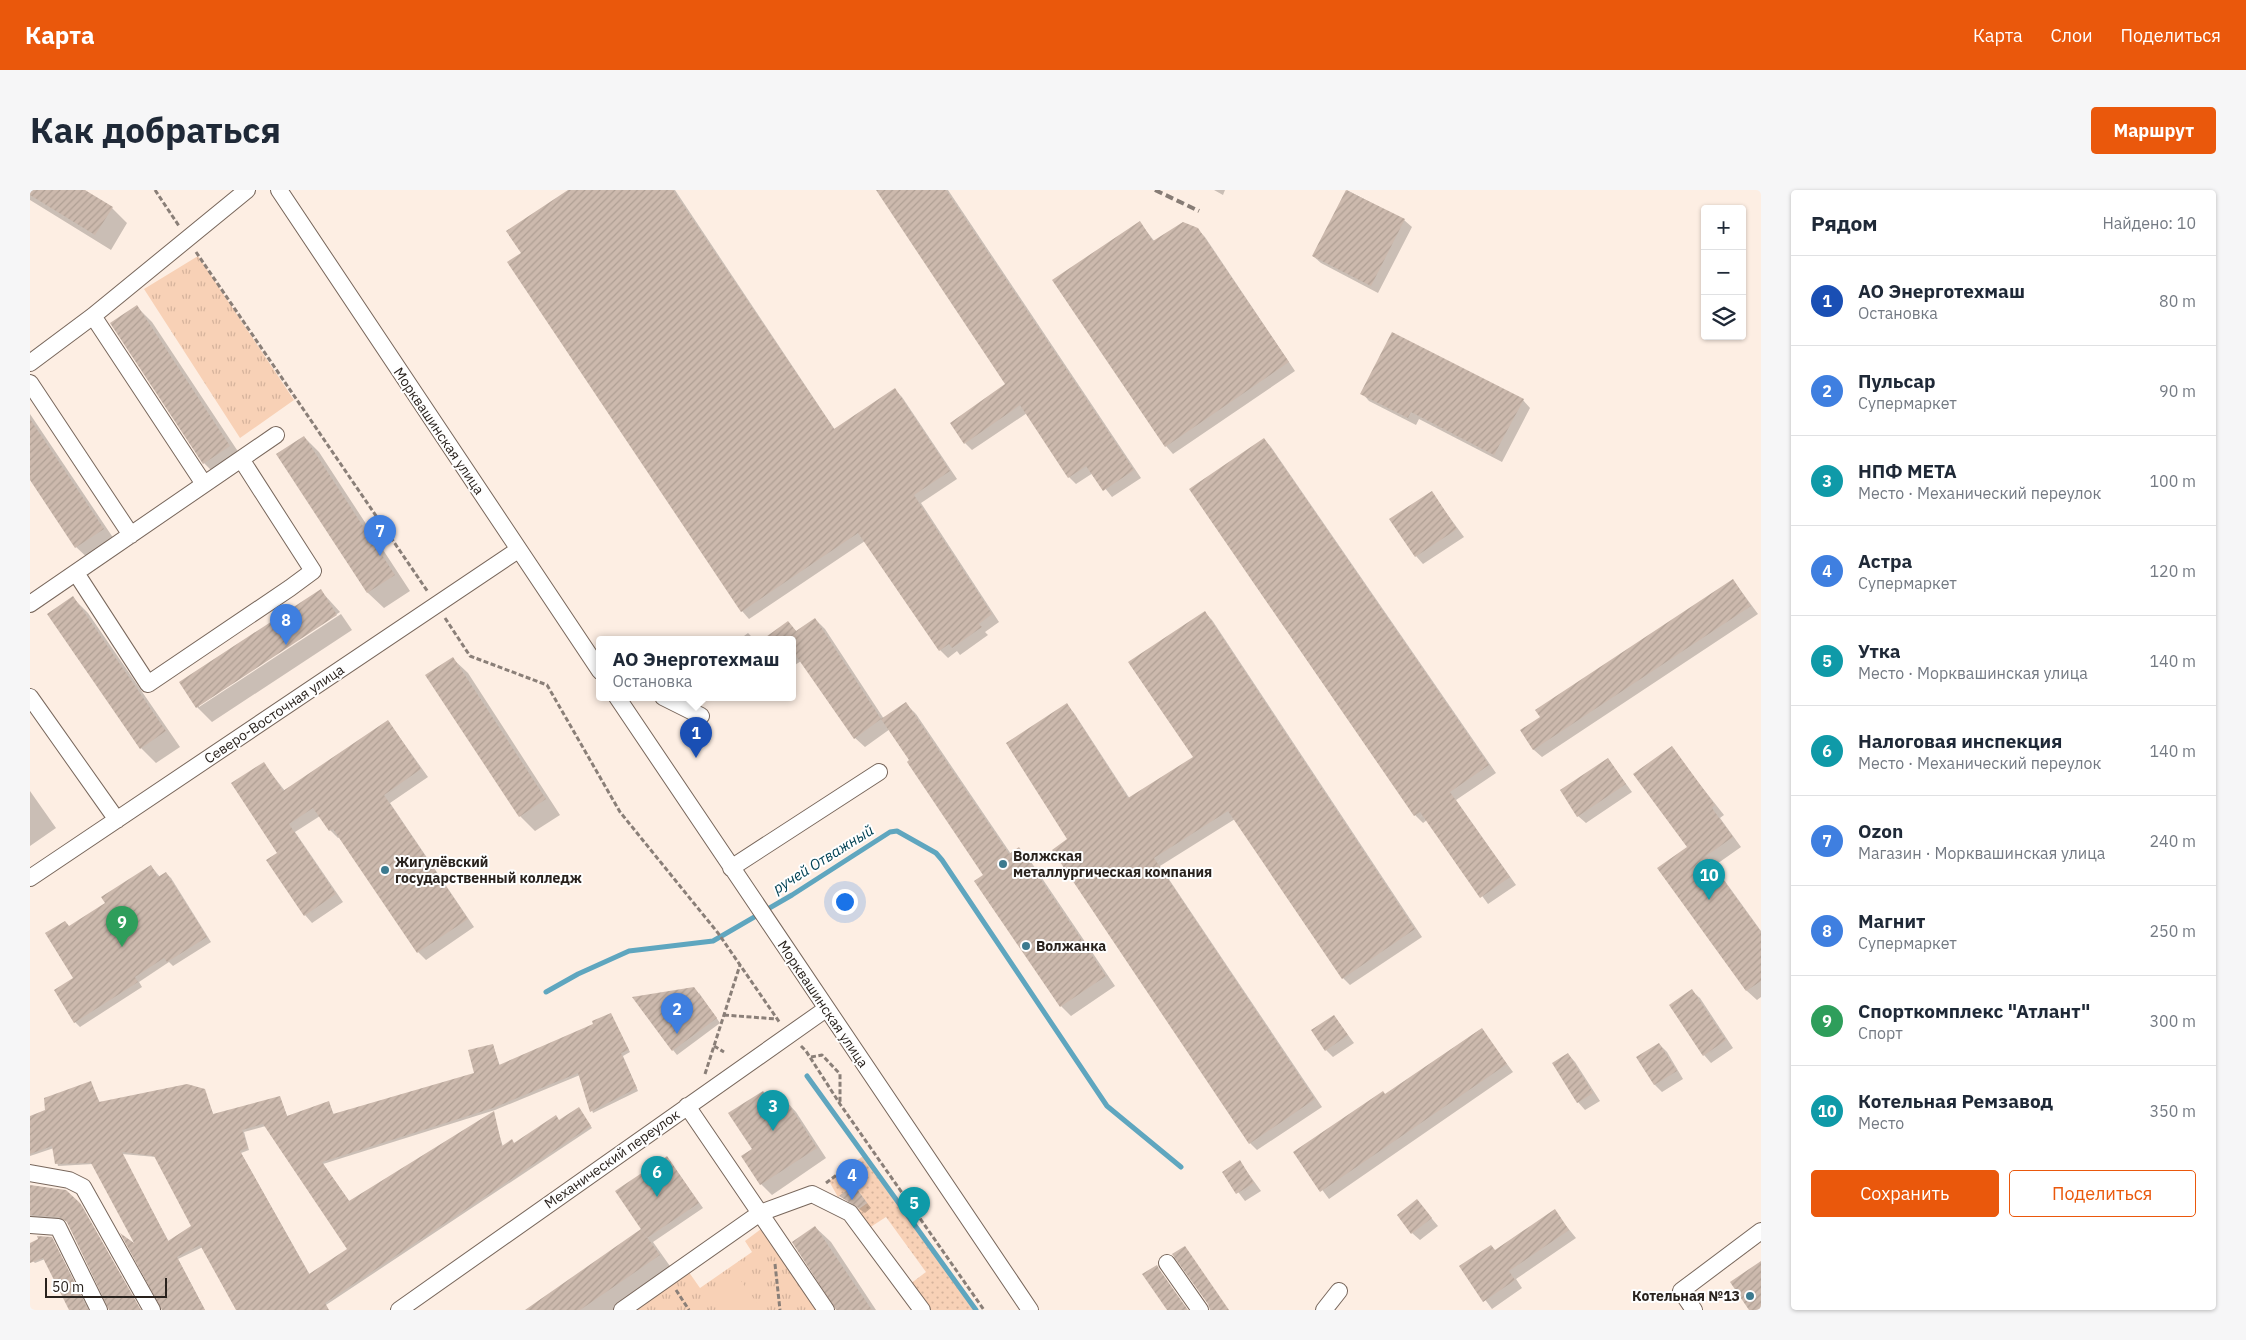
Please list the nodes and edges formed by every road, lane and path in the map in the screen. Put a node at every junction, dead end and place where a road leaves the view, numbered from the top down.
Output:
1 (154, 190) edge
2 (247, 190) edge
3 (279, 190) edge
4 (187, 238) junction
5 (92, 316) junction
6 (30, 363) edge
7 (30, 383) edge
8 (276, 435) dead end
9 (241, 459) junction
10 (204, 484) junction
11 (131, 535) junction
12 (518, 550) junction
13 (76, 573) junction
14 (30, 604) edge
15 (437, 605) junction
16 (596, 665) edge
17 (30, 697) edge
18 (620, 701) edge
19 (672, 701) edge
20 (701, 716) dead end
21 (879, 772) dead end
22 (117, 820) junction
23 (731, 868) junction
24 (30, 878) edge
25 (740, 965) junction
26 (826, 1009) junction
27 (724, 1015) junction
28 (777, 1019) junction
29 (788, 1035) junction
30 (714, 1046) junction
31 (724, 1052) dead end
32 (811, 1057) junction
33 (692, 1102) junction
34 (840, 1104) junction
35 (855, 1161) dead end
36 (30, 1173) edge
37 (812, 1194) junction
38 (760, 1213) junction
39 (30, 1225) edge
40 (1761, 1232) edge
41 (774, 1256) dead end
42 (1167, 1263) dead end
43 (1339, 1291) dead end
44 (99, 1310) edge
45 (152, 1310) edge
46 (399, 1310) edge
47 (622, 1310) edge
48 (780, 1310) edge
49 (826, 1310) edge
50 (922, 1310) edge
51 (984, 1310) edge
52 (1030, 1310) edge
53 (1200, 1310) edge
54 (1324, 1310) edge
55 (1694, 1310) edge

1 - 4 path
2 - 4 street
3 - 12 street, Морквашинская улица
4 - 5 street
4 - 15 path
5 - 6 street
5 - 10 street
7 - 11 street
8 - 9 street
9 - 10 street
9 - 13 street
10 - 11 street
11 - 13 street
12 - 15 street, Северо-Восточная улица
12 - 16 street, Морквашинская улица
13 - 14 street
15 - 22 street, Северо-Восточная улица
15 - 25 path
17 - 22 street
18 - 23 street, Морквашинская улица
19 - 20 street
21 - 23 street
22 - 24 street, Северо-Восточная улица
23 - 26 street, Морквашинская улица
25 - 27 path
25 - 28 path
26 - 29 street, Механический переулок
26 - 52 street, Морквашинская улица
27 - 28 path
27 - 30 path
28 - 29 path
29 - 32 path
29 - 33 street, Механический переулок
30 - 31 path
30 - 33 path
32 - 34 path
32 - 34 path
33 - 38 street
33 - 46 street, Механический переулок
34 - 51 path
35 - 37 path
36 - 45 street
37 - 38 street
37 - 50 street
38 - 47 street
38 - 49 street
39 - 44 street
40 - 55 street
41 - 48 path
42 - 53 street
43 - 54 street

